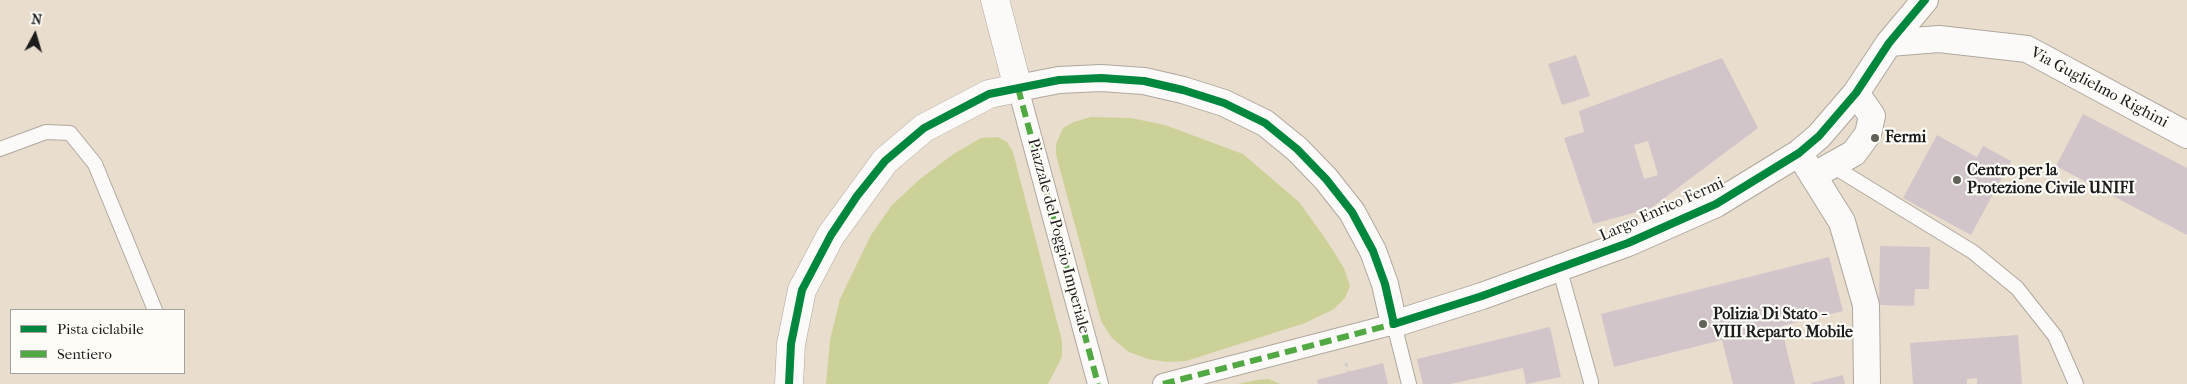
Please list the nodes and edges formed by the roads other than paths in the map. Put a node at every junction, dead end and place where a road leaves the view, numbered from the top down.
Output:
1 (995, 0) edge
2 (1925, 0) edge
3 (1889, 43) junction
4 (1018, 88) junction
5 (1856, 93) junction
6 (2187, 135) edge
7 (0, 149) edge
8 (1800, 153) junction
9 (1822, 171) junction
10 (1559, 267) junction
11 (155, 309) edge
12 (1394, 324) junction
13 (1590, 382) dead end
14 (789, 384) edge
15 (1098, 384) edge
16 (1163, 384) edge
17 (1409, 384) edge
18 (1867, 384) edge
19 (2076, 384) edge

1 - 4 street
2 - 3 street, Largo Enrico Fermi
3 - 5 street, Largo Enrico Fermi
3 - 6 street, Via Guglielmo Righini
4 - 12 street
4 - 14 street
4 - 15 street, Piazzale del Poggio Imperiale
5 - 8 street, Largo Enrico Fermi
5 - 9 street
7 - 11 lane
8 - 9 street
8 - 10 street, Largo Enrico Fermi
9 - 18 street
9 - 19 lane
10 - 12 street, Largo Enrico Fermi
10 - 13 lane
12 - 16 street
12 - 17 lane

